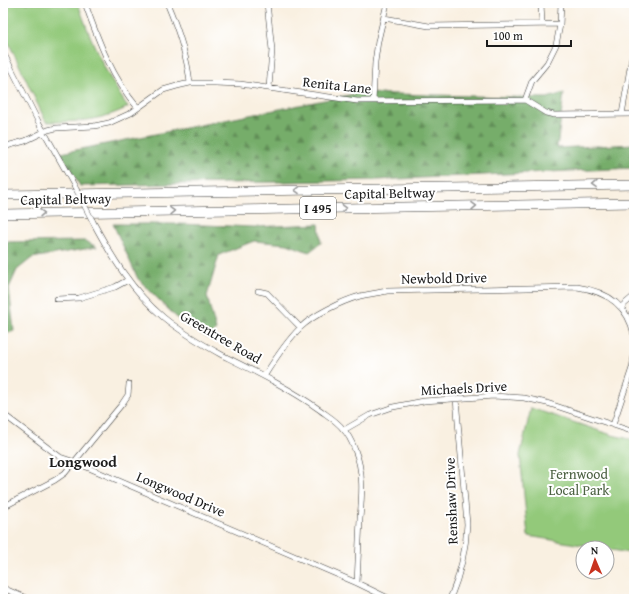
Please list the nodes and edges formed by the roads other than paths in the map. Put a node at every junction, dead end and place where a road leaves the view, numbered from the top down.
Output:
1 (85, 3) edge
2 (167, 3) edge
3 (267, 3) edge
4 (387, 3) edge
5 (541, 3) edge
6 (561, 3) edge
7 (384, 18) junction
8 (542, 24) junction
9 (560, 24) junction
10 (634, 45) edge
11 (3, 52) edge
12 (190, 83) junction
13 (269, 88) junction
14 (524, 100) junction
15 (373, 101) junction
16 (138, 108) junction
17 (622, 114) junction
18 (634, 114) edge
19 (45, 131) junction
20 (3, 147) edge
21 (634, 184) edge
22 (3, 195) edge
23 (634, 203) edge
24 (3, 214) edge
25 (128, 280) junction
26 (258, 291) dead end
27 (634, 296) edge
28 (57, 299) dead end
29 (621, 307) junction
30 (300, 327) junction
31 (634, 335) edge
32 (634, 356) edge
33 (264, 375) junction
34 (129, 384) dead end
35 (456, 399) junction
36 (3, 414) edge
37 (613, 425) junction
38 (344, 430) junction
39 (634, 432) edge
40 (74, 462) junction
41 (3, 507) edge
42 (358, 582) junction
43 (3, 588) edge
44 (28, 599) edge
45 (390, 599) edge
46 (450, 599) edge

1 - 16 street
2 - 12 street
3 - 13 street
4 - 7 street
5 - 8 street
6 - 9 street
7 - 8 street
7 - 15 street
8 - 9 street
9 - 14 street
10 - 17 street
11 - 19 street, Greentree Road
12 - 13 street, Renita Lane
12 - 16 street, Renita Lane
13 - 15 street, Renita Lane
14 - 15 street, Renita Lane
14 - 17 street, Renita Lane
16 - 19 street, Renita Lane
17 - 18 street, Renita Lane
19 - 20 street, Renita Lane
19 - 25 street, Greentree Road, bridge
21 -> 22 highway, Capital Beltway / I 495
24 -> 23 highway, Capital Beltway / I 495
25 - 28 street
25 - 33 street, Greentree Road
26 - 30 street
27 - 29 street
29 - 30 street, Newbold Drive
29 - 31 street, Newbold Drive
30 - 33 street, Newbold Drive
32 - 37 street
33 - 38 street, Greentree Road
34 - 40 street
35 - 37 street, Michaels Drive
35 - 38 street, Michaels Drive
35 - 46 street, Renshaw Drive
36 - 40 street, Longwood Drive
37 - 39 street, Michaels Drive
38 - 42 street, Greentree Road
40 - 41 street
40 - 42 street, Longwood Drive
42 - 45 street
43 - 44 street

